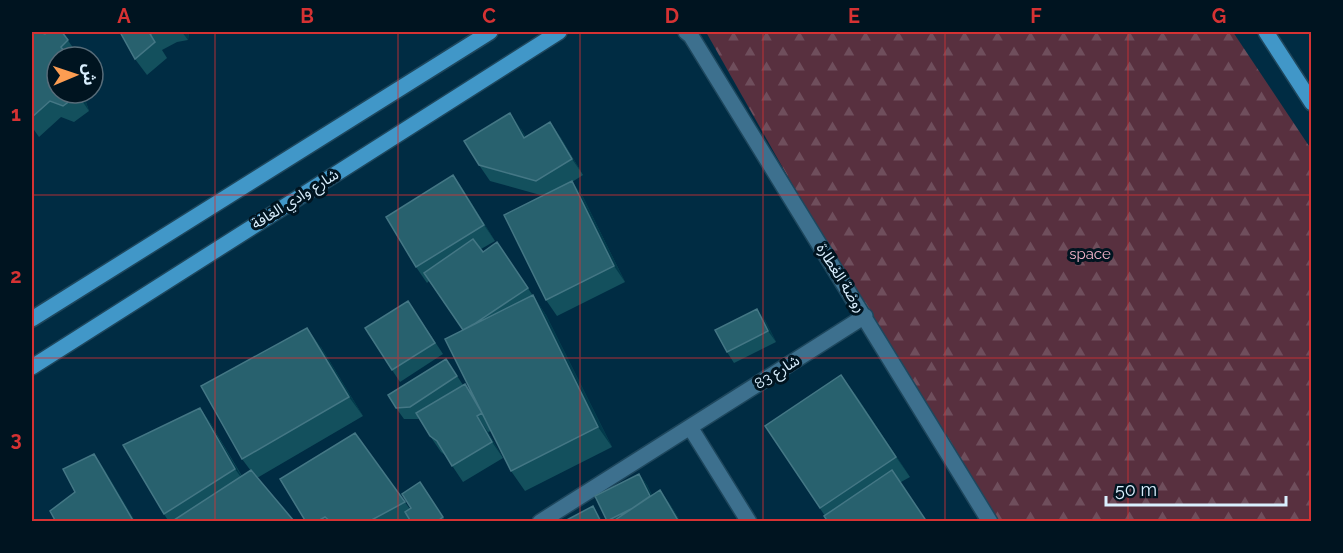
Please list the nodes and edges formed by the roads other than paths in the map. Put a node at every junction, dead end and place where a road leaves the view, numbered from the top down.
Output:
1 (490, 32) edge
2 (559, 32) edge
3 (1266, 32) edge
4 (689, 33) edge
5 (1311, 103) edge
6 (865, 316) junction
7 (32, 320) edge
8 (32, 367) edge
9 (690, 427) junction
10 (540, 522) edge
11 (749, 522) edge
12 (990, 522) edge

1 - 7 street
2 - 8 street, شارع وادي الغافة
3 - 5 street
4 - 6 street, روضة الغطارة
6 - 9 street, شارع 83
6 - 12 street, روضة الغطارة
9 - 10 street, شارع 83
9 - 11 street

